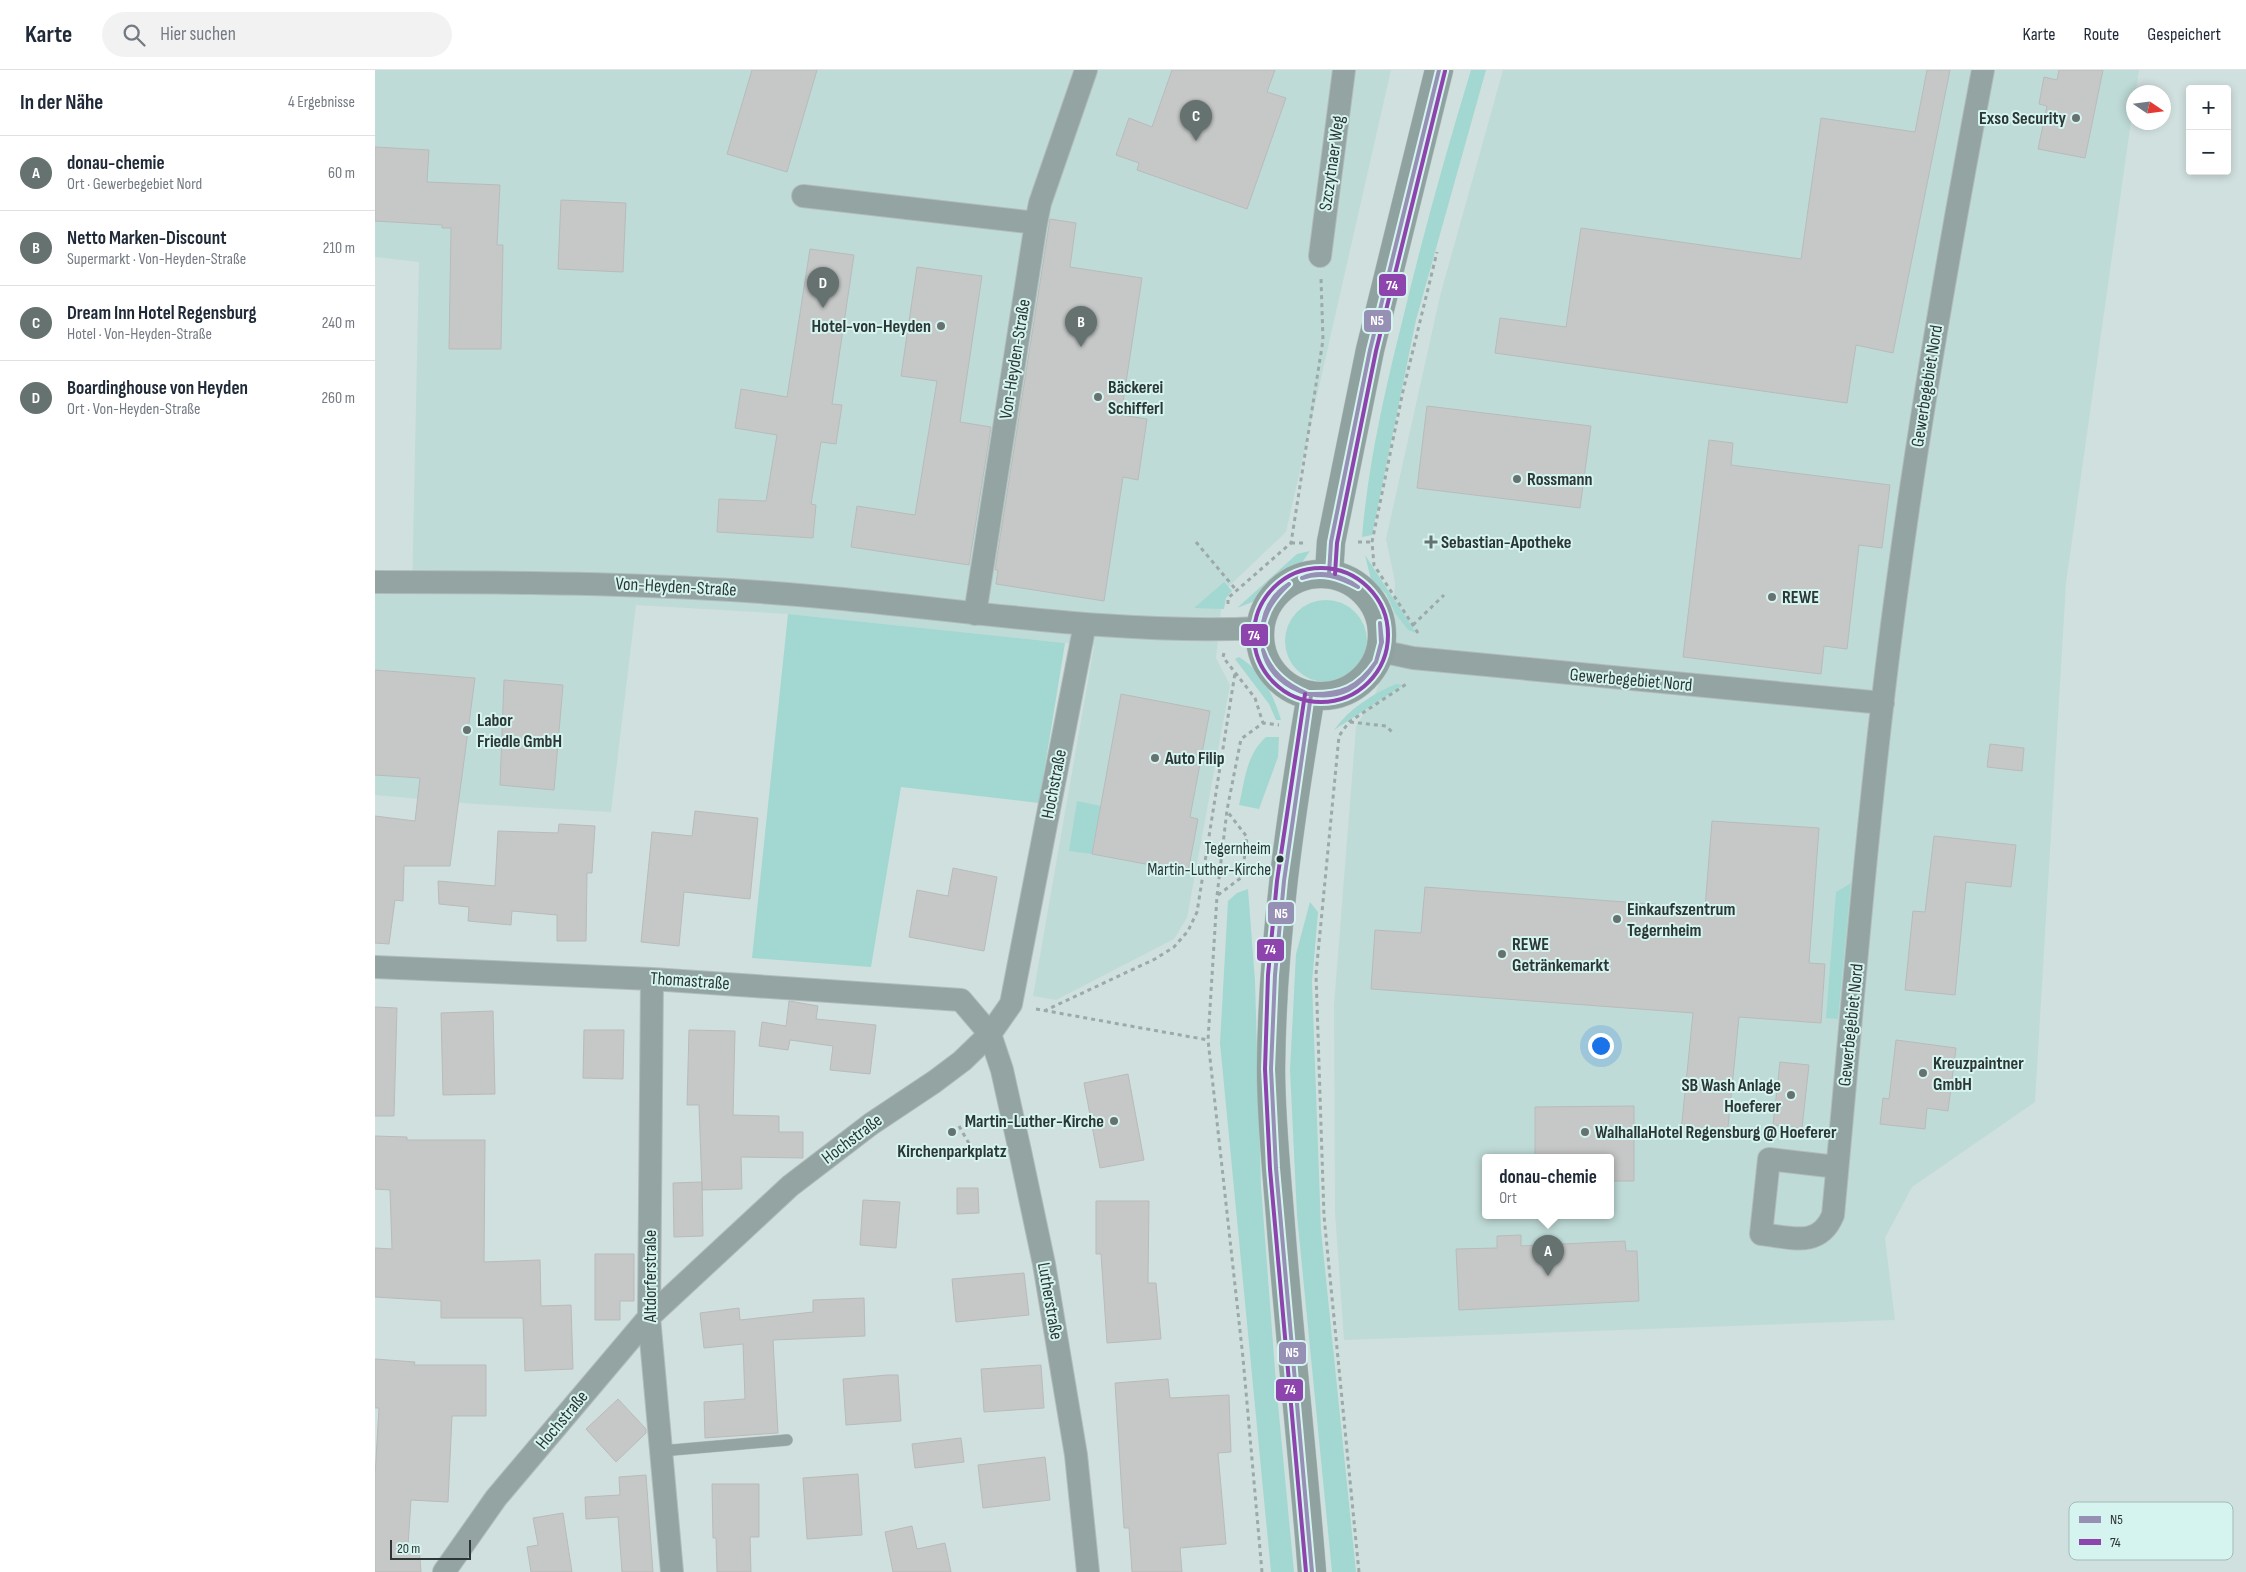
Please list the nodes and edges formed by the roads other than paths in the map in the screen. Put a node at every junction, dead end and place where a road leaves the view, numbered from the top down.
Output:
1 (1086, 70) edge
2 (1344, 70) edge
3 (1439, 70) edge
4 (1983, 70) edge
5 (803, 196) dead end
6 (1036, 222) junction
7 (1320, 256) road end
8 (1329, 574) junction
9 (375, 582) edge
10 (975, 614) junction
11 (1085, 624) junction
12 (1261, 628) junction
13 (1380, 651) junction
14 (1311, 695) junction
15 (1883, 704) junction
16 (375, 967) edge
17 (652, 979) junction
18 (990, 1034) junction
19 (1837, 1167) dead end
20 (649, 1317) junction
21 (787, 1440) dead end
22 (661, 1451) junction
23 (444, 1572) edge
24 (672, 1572) edge
25 (1088, 1572) edge
26 (1312, 1572) edge

1 - 6 street, Von-Heyden-Straße
2 - 7 street, Szczytnaer Weg
3 - 8 main road
4 - 15 street, Gewerbegebiet Nord
5 - 6 street
6 - 10 street, Von-Heyden-Straße
8 - 12 main road
8 - 13 main road
9 - 10 street, Von-Heyden-Straße
10 - 11 street, Von-Heyden-Straße
11 - 12 street, Von-Heyden-Straße
11 - 18 street, Hochstraße
12 - 14 main road
13 - 14 main road
13 - 15 street, Gewerbegebiet Nord
14 - 26 main road
15 - 19 street, Gewerbegebiet Nord
16 - 17 street, Thomastraße
17 - 18 street, Thomastraße
17 - 20 street, Altdorferstraße
18 - 20 street, Hochstraße
18 - 25 street, Lutherstraße
20 - 22 street, Altdorferstraße
20 - 23 street, Hochstraße
21 - 22 lane
22 - 24 street, Altdorferstraße

